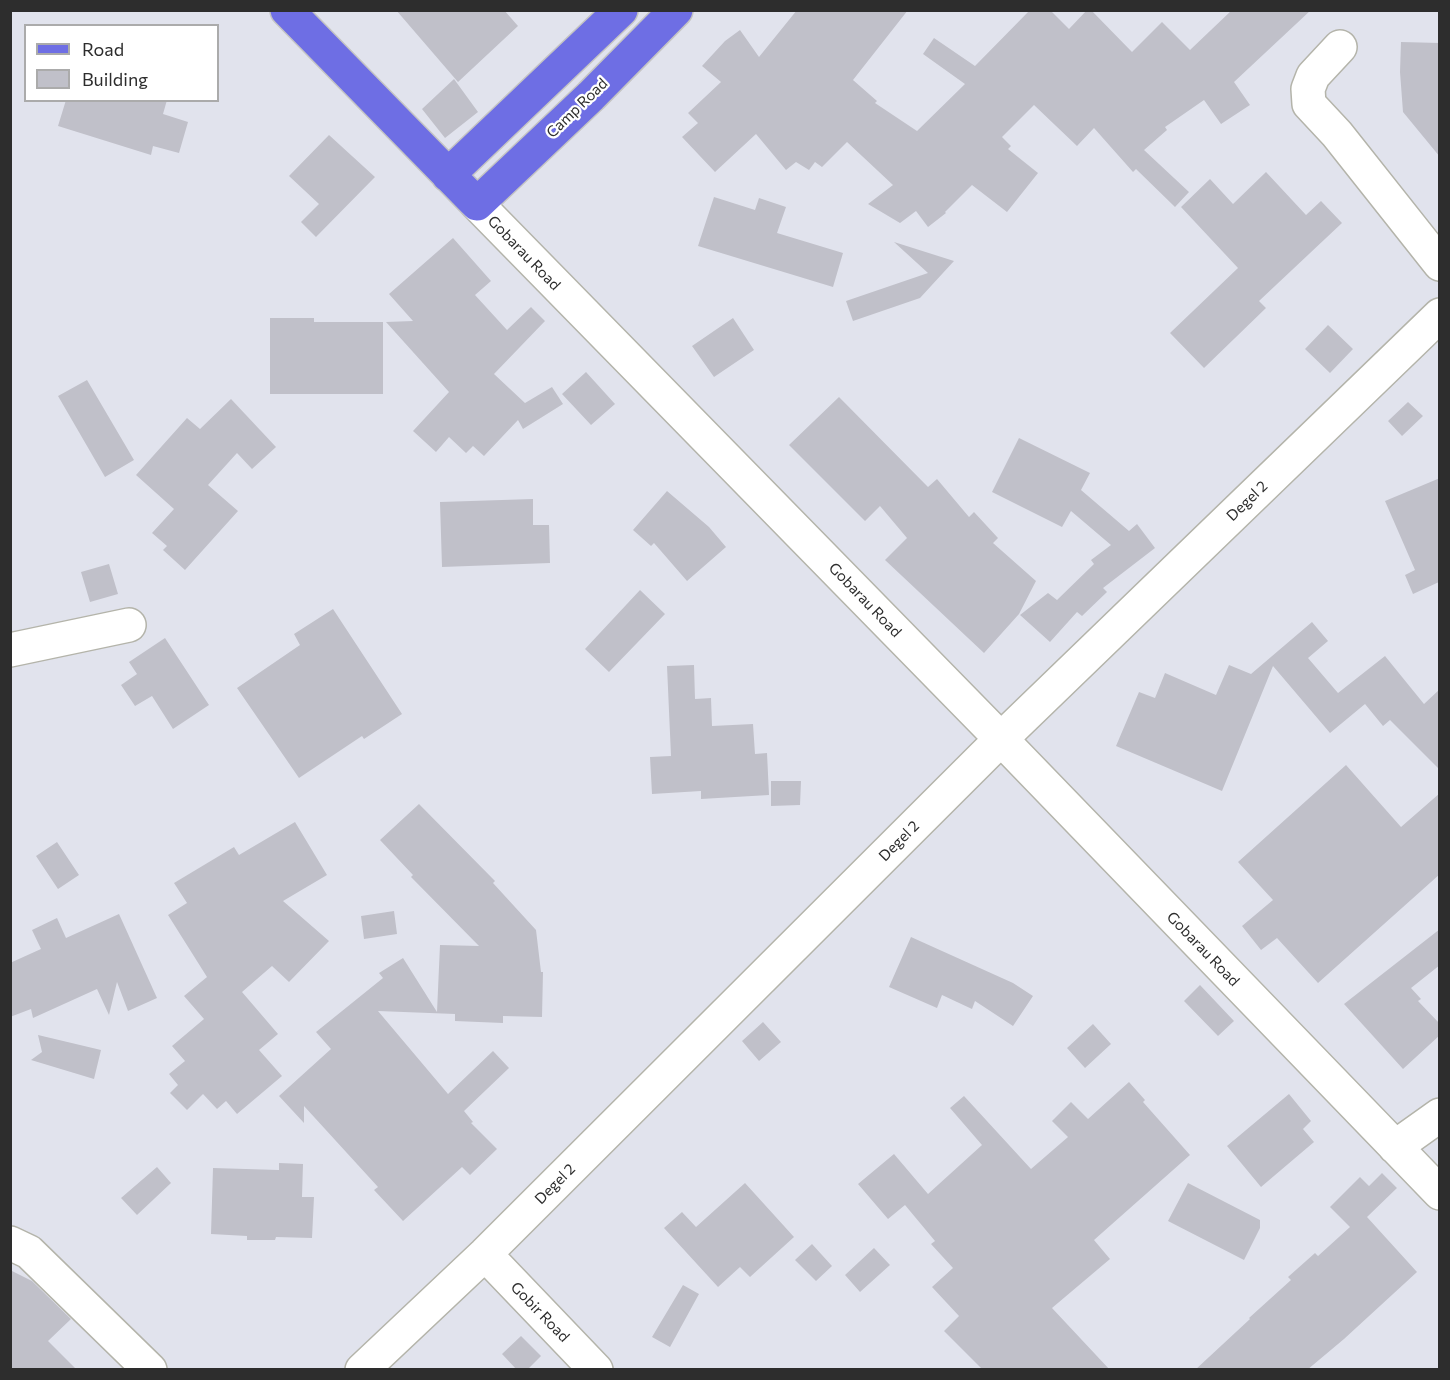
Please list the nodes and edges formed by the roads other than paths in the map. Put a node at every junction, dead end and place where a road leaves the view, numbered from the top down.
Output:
1 (287, 10) edge
2 (621, 10) edge
3 (676, 10) edge
4 (1340, 47) dead end
5 (564, 67) junction
6 (591, 96) junction
7 (448, 175) junction
8 (477, 204) junction
9 (1440, 264) edge
10 (1440, 315) edge
11 (129, 625) dead end
12 (10, 650) edge
13 (1001, 739) junction
14 (1440, 1115) edge
15 (1395, 1147) junction
16 (1440, 1193) edge
17 (10, 1244) edge
18 (485, 1254) junction
19 (150, 1370) edge
20 (362, 1370) edge
21 (596, 1370) edge

1 - 7 main road, Gobarau Road
2 - 5 main road
3 - 6 main road, Camp Road
4 - 9 street
5 - 6 main road
5 - 7 main road
6 - 8 main road, Camp Road
7 - 8 main road, Gobarau Road
8 - 13 street, Gobarau Road
10 - 13 street, Degel 2
11 - 12 street
13 - 15 street, Gobarau Road
13 - 18 street, Degel 2
14 - 15 street
15 - 16 street, Gobarau Road
17 - 19 street
18 - 20 street, Degel 2
18 - 21 street, Gobir Road

